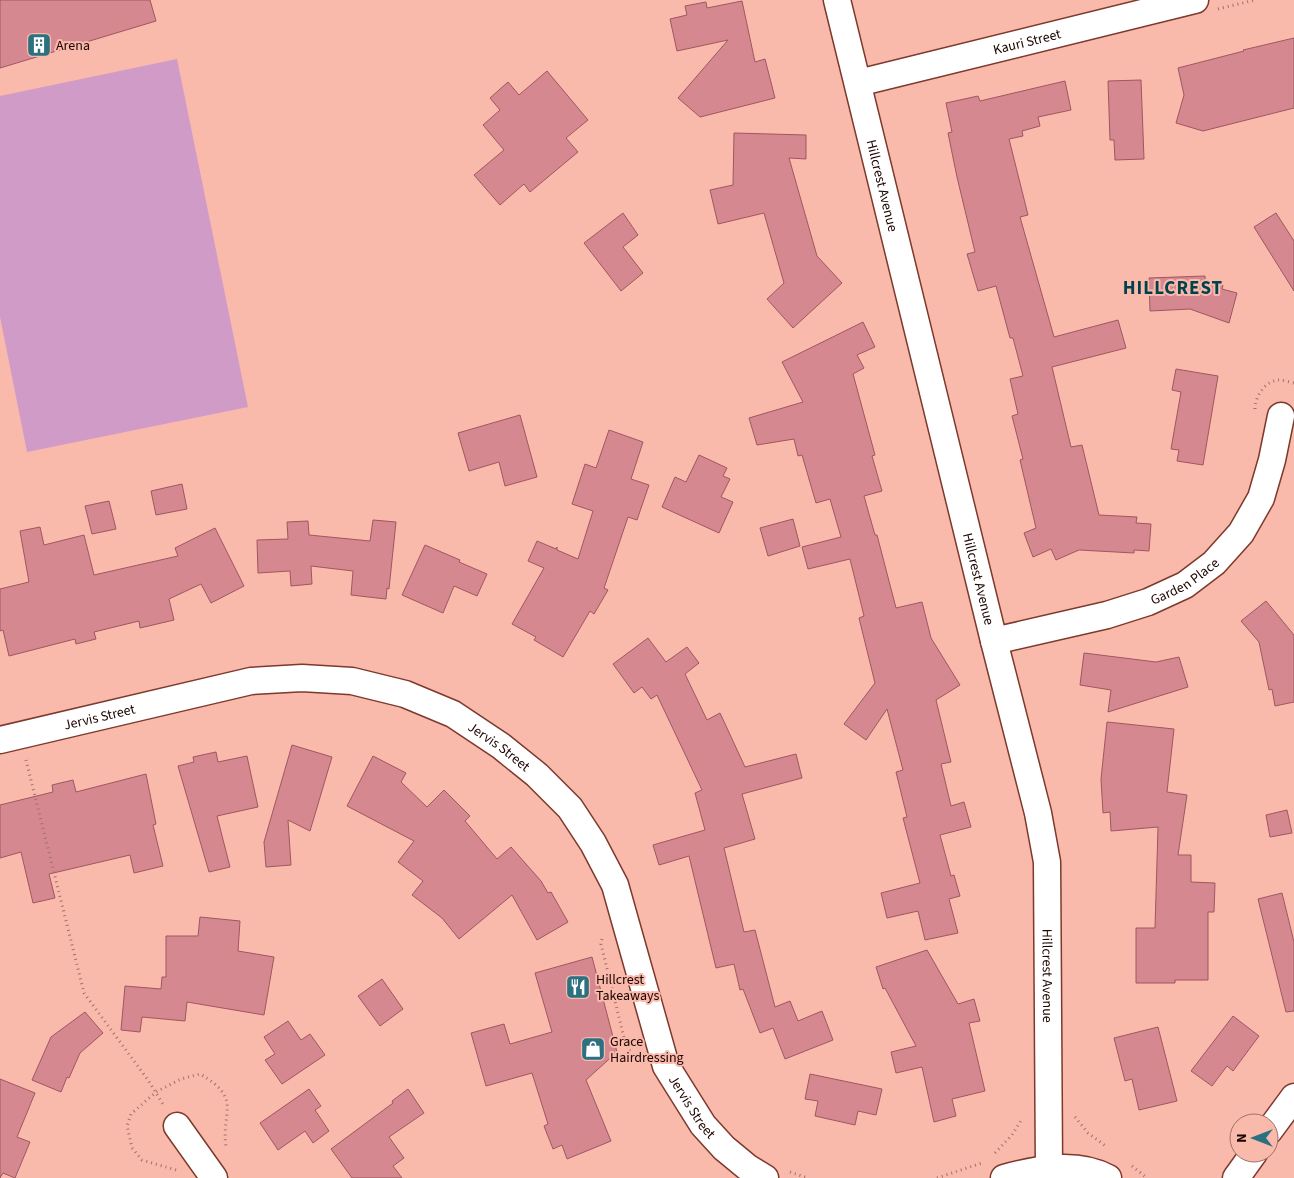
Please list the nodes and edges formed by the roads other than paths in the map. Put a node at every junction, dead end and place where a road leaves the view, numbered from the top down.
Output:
1 (837, 0) edge
2 (1195, 0) edge
3 (858, 83) junction
4 (1281, 416) dead end
5 (994, 641) junction
6 (10, 737) edge
7 (1294, 1097) edge
8 (1279, 1118) edge
9 (177, 1126) road end
10 (1247, 1163) edge
11 (1049, 1168) junction
12 (1116, 1170) edge
13 (775, 1174) edge
14 (214, 1178) edge
15 (1004, 1178) edge
16 (1236, 1178) edge

1 - 3 street, Hillcrest Avenue
2 - 3 street, Kauri Street
3 - 5 street, Hillcrest Avenue
4 - 5 street, Garden Place
5 - 11 street, Hillcrest Avenue
6 - 13 street, Jervis Street
7 - 8 street
9 - 14 street
10 - 16 street
11 - 12 street
11 - 15 street

